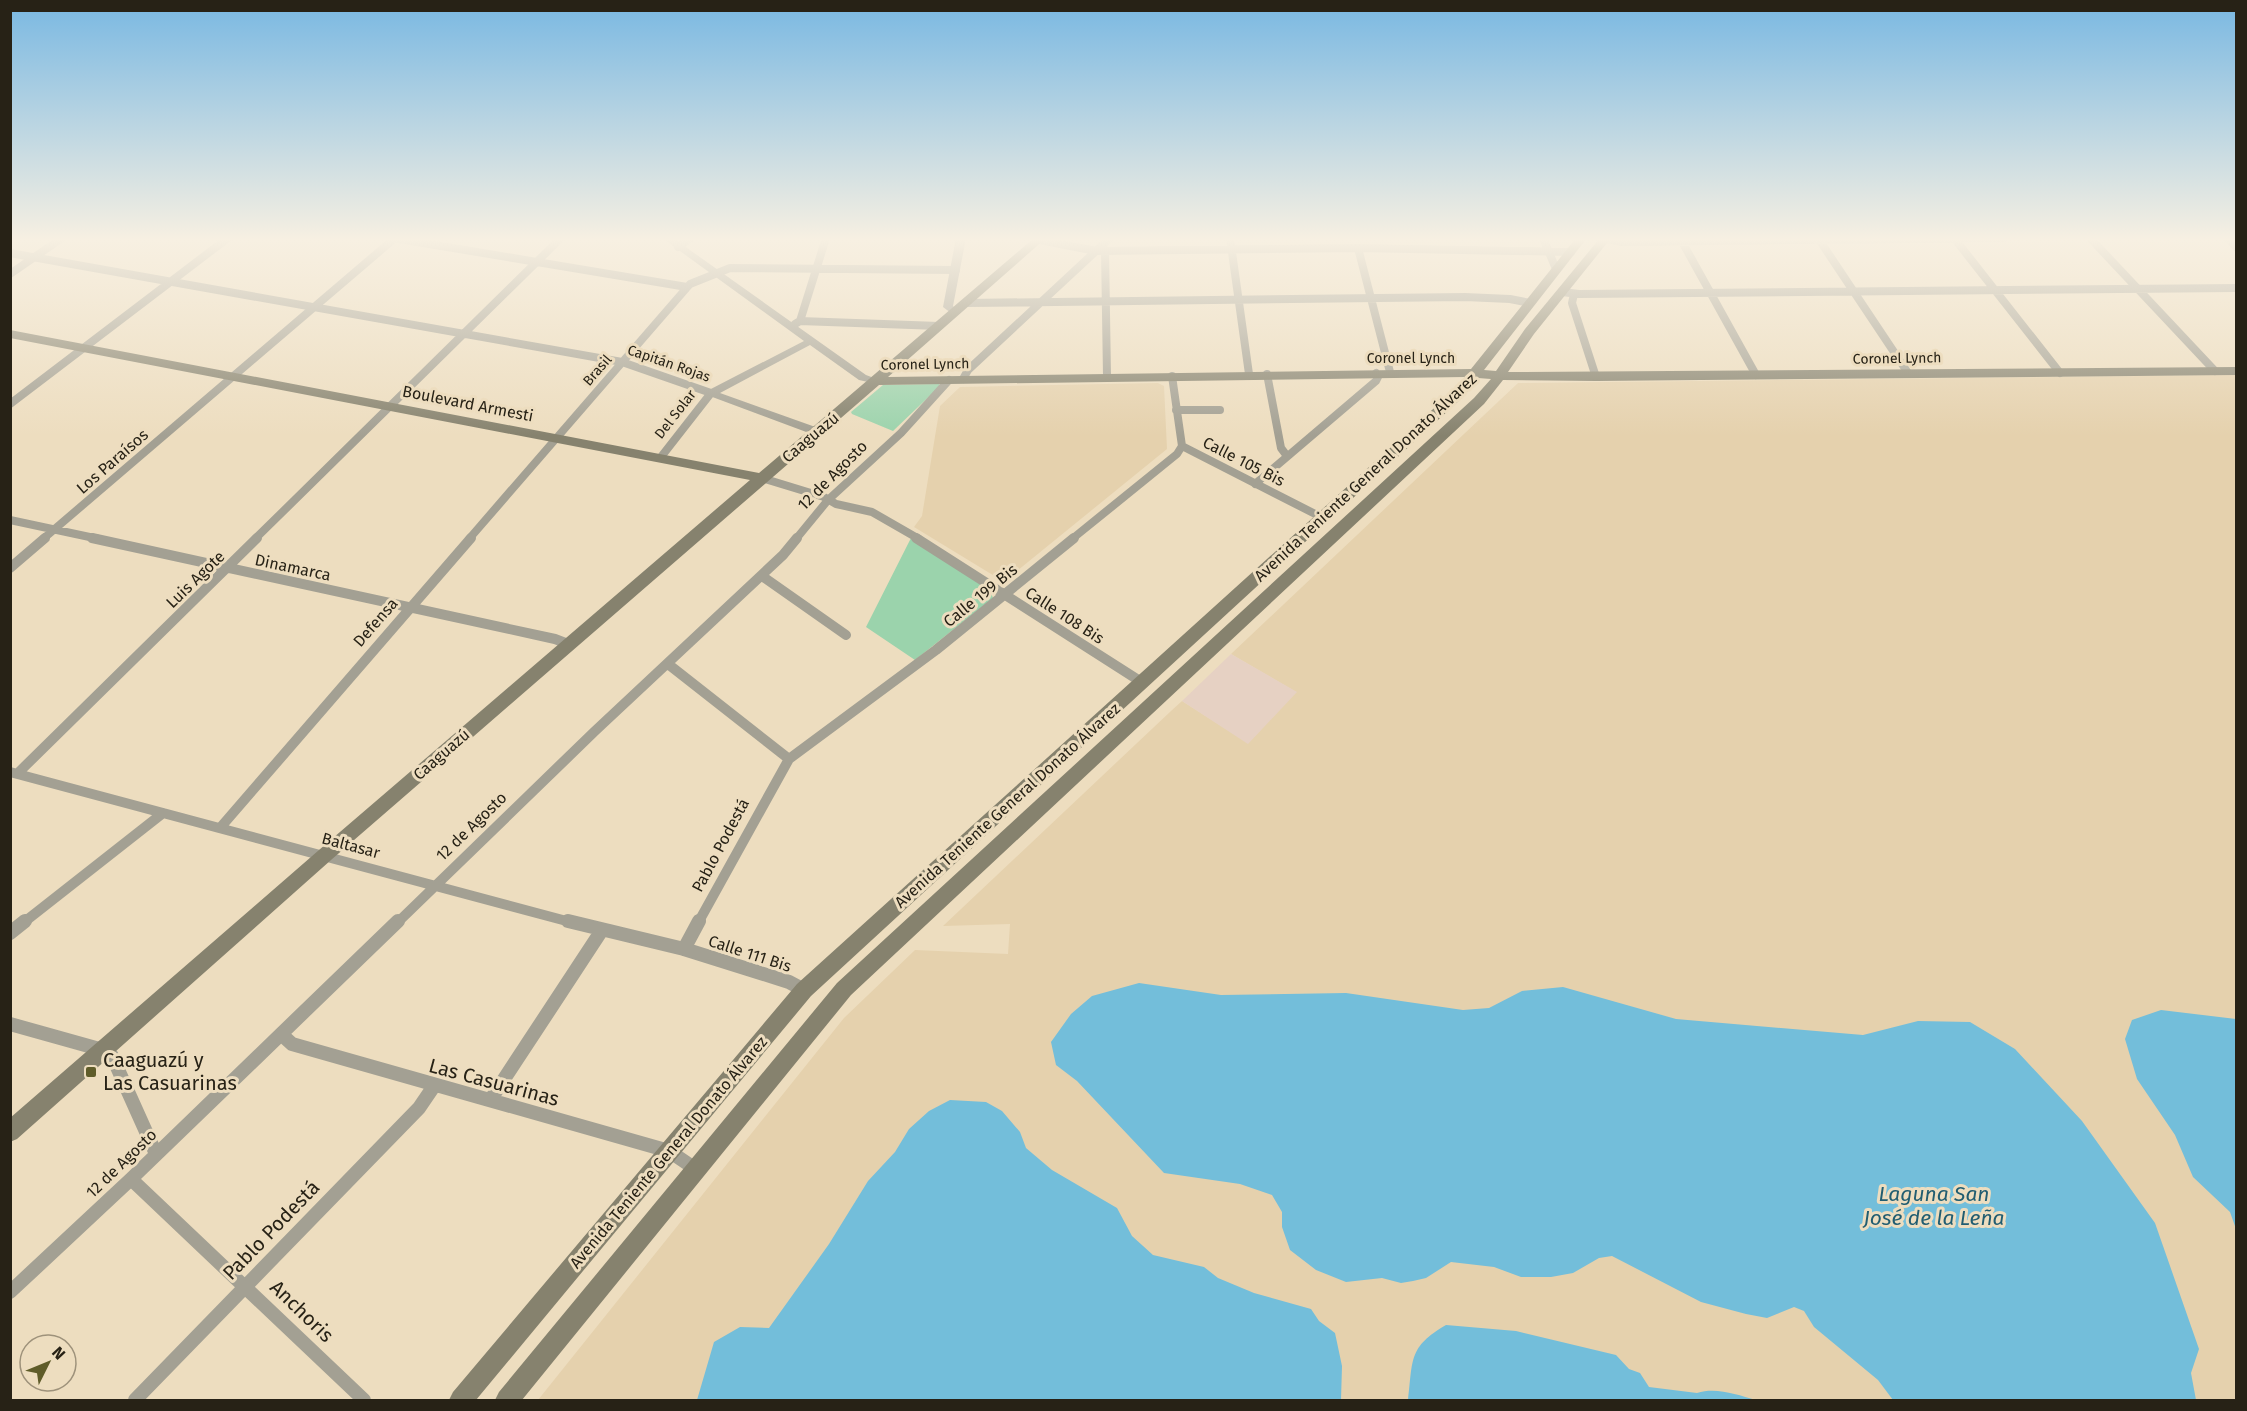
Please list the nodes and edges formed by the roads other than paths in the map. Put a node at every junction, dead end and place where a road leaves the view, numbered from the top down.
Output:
1 (142, 304) edge
2 (298, 304) edge
3 (319, 304) edge
4 (496, 304) edge
5 (672, 304) edge
6 (763, 304) edge
7 (803, 304) edge
8 (949, 304) edge
9 (965, 304) edge
10 (1040, 304) edge
11 (1107, 304) edge
12 (1238, 304) edge
13 (1373, 304) edge
14 (1529, 304) edge
15 (1559, 304) edge
16 (1569, 304) edge
17 (1717, 304) edge
18 (1861, 304) edge
19 (2007, 304) edge
20 (2151, 304) edge
21 (315, 307) junction
22 (955, 313) junction
23 (795, 324) junction
24 (939, 326) junction
25 (10, 334) edge
26 (466, 334) junction
27 (811, 341) junction
28 (84, 348) junction
29 (622, 362) junction
30 (2215, 371) junction
31 (2236, 371) edge
32 (2060, 372) junction
33 (1383, 373) junction
34 (1908, 373) junction
35 (1249, 374) junction
36 (1267, 374) junction
37 (1476, 374) junction
38 (1499, 375) junction
39 (1756, 375) junction
40 (233, 376) junction
41 (1107, 376) junction
42 (1172, 376) junction
43 (1596, 377) junction
44 (963, 379) junction
45 (949, 380) junction
46 (877, 381) junction
47 (711, 393) junction
48 (10, 404) edge
49 (392, 407) junction
50 (1176, 410) junction
51 (1220, 410) dead end
52 (817, 432) junction
53 (555, 438) junction
54 (1182, 446) junction
55 (1287, 456) junction
56 (661, 457) junction
57 (762, 478) junction
58 (1255, 484) junction
59 (828, 500) junction
60 (1323, 518) junction
61 (10, 520) edge
62 (56, 530) junction
63 (910, 534) joint
64 (10, 568) edge
65 (228, 568) junction
66 (762, 576) junction
67 (1006, 594) junction
68 (409, 608) junction
69 (846, 635) dead end
70 (568, 644) junction
71 (668, 664) junction
72 (1143, 683) junction
73 (789, 759) junction
74 (14, 772) edge
75 (163, 813) junction
76 (220, 828) junction
77 (326, 855) junction
78 (437, 885) junction
79 (602, 930) junction
80 (10, 933) edge
81 (684, 949) junction
82 (804, 990) junction
83 (10, 1024) edge
84 (280, 1034) junction
85 (103, 1050) junction
86 (434, 1086) junction
87 (490, 1099) junction
88 (10, 1132) edge
89 (669, 1151) junction
90 (156, 1154) junction
91 (697, 1170) junction
92 (131, 1179) junction
93 (246, 1287) junction
94 (10, 1292) edge
95 (135, 1401) edge
96 (364, 1401) edge
97 (461, 1401) edge
98 (507, 1401) edge

1 - 28 street
2 - 21 street, Capitán Rojas
3 - 21 street, Los Paraísos
4 - 26 street, Luis Agote
5 - 29 street, Brasil
6 - 23 street, Coronel Lynch
7 - 23 street
8 - 22 street
9 - 22 main road, Caaguazú
10 - 44 street
11 - 41 street
12 - 35 street
13 - 33 street
14 - 37 main road, Avenida Teniente General Donato Álvarez
15 - 38 main road, Avenida Teniente General Donato Álvarez
16 - 43 street
17 - 39 street
18 - 34 street
19 - 32 street
20 - 30 street
21 - 26 street, Capitán Rojas
21 - 40 street, Los Paraísos
22 - 24 main road, Caaguazú
23 - 24 street
23 - 27 street, Coronel Lynch
24 - 46 main road, Caaguazú
25 - 28 main road, Boulevard Armesti
26 - 29 street, Capitán Rojas
26 - 49 street, Luis Agote
27 - 46 street, Coronel Lynch
27 - 47 street, Del Solar
28 - 40 main road, Boulevard Armesti
28 - 48 street
29 - 47 street, Capitán Rojas
29 - 53 street, Brasil
30 - 31 main road, Coronel Lynch
30 - 32 main road, Coronel Lynch
32 - 34 main road, Coronel Lynch
33 - 36 main road, Coronel Lynch
33 - 37 main road, Coronel Lynch
33 - 55 street
34 - 39 main road, Coronel Lynch
35 - 36 main road, Coronel Lynch
35 - 42 main road, Coronel Lynch
36 - 55 street
37 - 38 main road, Coronel Lynch
37 - 60 main road, Avenida Teniente General Donato Álvarez
38 - 43 main road, Coronel Lynch
38 - 91 main road, Avenida Teniente General Donato Álvarez
39 - 43 main road, Coronel Lynch
40 - 49 main road, Boulevard Armesti
40 - 62 street, Los Paraísos
41 - 42 main road, Coronel Lynch
41 - 44 main road, Coronel Lynch
42 - 50 street, Calle 105 Bis
44 - 45 main road, Coronel Lynch
45 - 46 main road, Coronel Lynch
45 - 59 street, 12 de Agosto
46 - 52 main road, Caaguazú
47 - 52 street, Capitán Rojas
47 - 56 street, Del Solar
49 - 53 main road, Boulevard Armesti
49 - 65 street, Luis Agote
50 - 51 street
50 - 54 street, Calle 105 Bis
52 - 57 main road, Caaguazú
53 - 56 main road, Boulevard Armesti
53 - 68 street, Defensa
54 - 58 street, Calle 105 Bis
54 - 67 street, Calle 199 Bis
55 - 58 street
56 - 57 main road, Boulevard Armesti
57 - 59 street, Boulevard Armesti
57 - 70 main road, Caaguazú
58 - 60 street, Calle 105 Bis
59 - 63 street, Boulevard Armesti
59 - 66 street, 12 de Agosto
60 - 72 main road, Avenida Teniente General Donato Álvarez
61 - 62 street, Dinamarca
62 - 64 street, Los Paraísos
62 - 65 street, Dinamarca
63 - 67 street, Calle 108 Bis
65 - 68 street, Dinamarca
65 - 74 street, Luis Agote
66 - 69 street
66 - 71 street, 12 de Agosto
67 - 72 street, Calle 108 Bis
67 - 73 street, Calle 199 Bis
68 - 70 street, Dinamarca
68 - 76 street, Defensa
70 - 77 main road, Caaguazú
71 - 73 street
71 - 78 street, 12 de Agosto
72 - 82 main road, Avenida Teniente General Donato Álvarez
73 - 81 street, Pablo Podestá
74 - 75 street, Baltasar
75 - 76 street, Baltasar
75 - 80 street
76 - 77 street, Baltasar
77 - 78 street, Baltasar
77 - 85 main road, Caaguazú
78 - 79 street, Baltasar
78 - 84 street, 12 de Agosto
79 - 81 street, Baltasar
79 - 87 street
81 - 82 street, Calle 111 Bis
82 - 89 main road, Avenida Teniente General Donato Álvarez
83 - 85 street
84 - 86 street, Las Casuarinas
84 - 90 street, 12 de Agosto
85 - 88 main road, Caaguazú
85 - 90 street
86 - 87 street, Las Casuarinas
86 - 93 street, Pablo Podestá
87 - 89 street, Las Casuarinas
89 - 91 street, Las Casuarinas
89 - 97 main road, Avenida Teniente General Donato Álvarez
90 - 92 street, 12 de Agosto
91 - 98 main road, Avenida Teniente General Donato Álvarez
92 - 93 street, Anchoris
92 - 94 street, 12 de Agosto
93 - 95 street, Pablo Podestá
93 - 96 street, Anchoris

